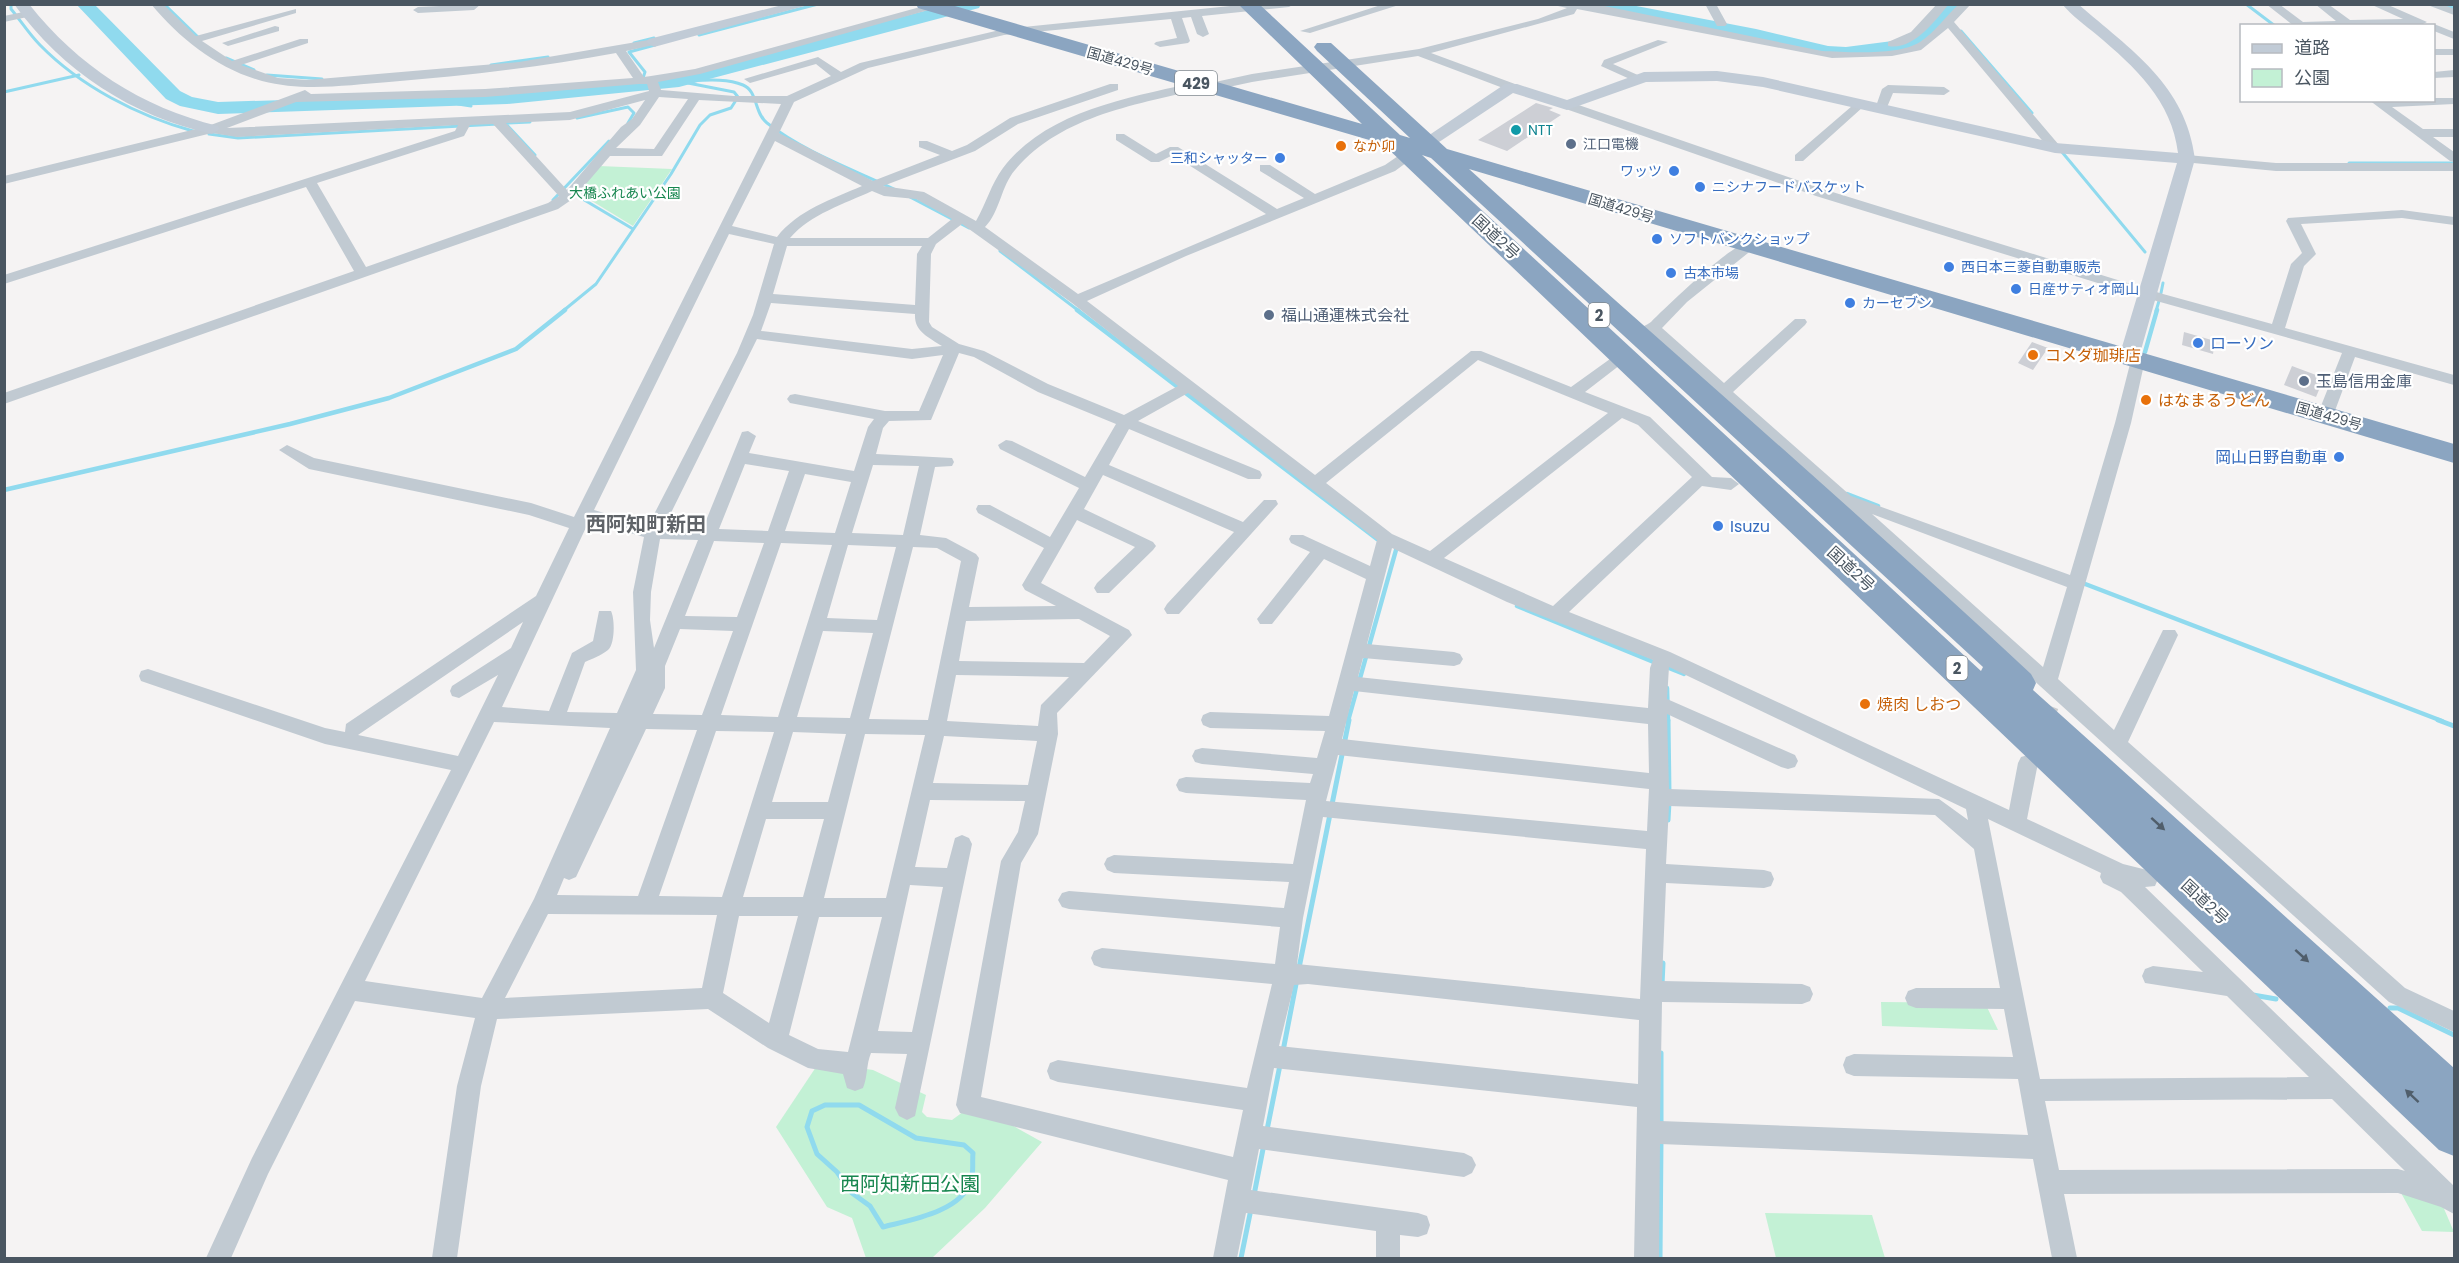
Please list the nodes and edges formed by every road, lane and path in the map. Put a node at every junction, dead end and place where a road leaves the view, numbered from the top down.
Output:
1 (156, 4) edge
2 (476, 4) edge
3 (805, 4) edge
4 (1398, 4) edge
5 (1554, 4) edge
6 (1616, 4) edge
7 (1710, 4) edge
8 (1944, 4) edge
9 (1966, 4) edge
10 (2069, 4) edge
11 (2271, 4) edge
12 (2320, 4) edge
13 (2375, 4) edge
14 (2430, 4) edge
15 (1261, 5) edge
16 (1579, 5) edge
17 (939, 7) edge
18 (418, 10) dead end
19 (292, 11) dead end
20 (2454, 12) edge
21 (18, 14) edge
22 (1196, 15) junction
23 (1176, 17) junction
24 (1947, 20) junction
25 (1720, 24) junction
26 (2300, 24) edge
27 (2348, 24) edge
28 (2425, 24) edge
29 (2435, 28) edge
30 (275, 29) dead end
31 (1015, 30) junction
32 (1306, 31) junction
33 (1203, 34) dead end
34 (2454, 36) edge
35 (198, 39) junction
36 (304, 41) dead end
37 (654, 42) joint
38 (1662, 42) dead end
39 (1160, 44) dead end
40 (208, 49) junction
41 (618, 50) junction
42 (1418, 52) junction
43 (2435, 52) edge
44 (2454, 52) edge
45 (235, 63) junction
46 (1344, 66) junction
47 (1307, 70) junction
48 (2454, 74) edge
49 (2435, 75) edge
50 (839, 76) junction
51 (1636, 78) junction
52 (750, 79) dead end
53 (329, 83) junction
54 (648, 84) junction
55 (1205, 86) junction
56 (1114, 87) dead end
57 (1511, 87) junction
58 (1944, 90) dead end
59 (696, 96) junction
60 (293, 98) junction
61 (789, 100) junction
62 (2435, 101) edge
63 (2454, 101) edge
64 (2377, 102) edge
65 (1859, 104) junction
66 (1567, 105) junction
67 (1345, 106) junction
68 (1882, 107) junction
69 (1302, 113) junction
70 (499, 123) junction
71 (464, 125) junction
72 (212, 129) junction
73 (775, 130) junction
74 (2421, 133) junction
75 (2454, 133) edge
76 (1377, 136) junction
77 (1120, 137) dead end
78 (923, 144) dead end
79 (2054, 145) junction
80 (1420, 151) junction
81 (607, 152) junction
82 (952, 155) junction
83 (1799, 158) dead end
84 (2454, 158) edge
85 (2187, 159) junction
86 (2454, 167) edge
87 (1265, 168) dead end
88 (4, 180) edge
89 (310, 182) junction
90 (878, 184) junction
91 (1547, 186) junction
92 (565, 194) junction
93 (1488, 196) junction
94 (1315, 199) junction
95 (1276, 214) junction
96 (957, 220) junction
97 (2454, 221) edge
98 (977, 227) junction
99 (726, 229) junction
100 (1524, 230) junction
101 (781, 242) junction
102 (931, 242) junction
103 (1488, 242) junction
104 (1748, 246) junction
105 (362, 271) junction
106 (4, 280) edge
107 (2146, 293) junction
108 (765, 298) junction
109 (1077, 300) junction
110 (923, 310) junction
111 (1800, 322) dead end
112 (1644, 331) junction
113 (2277, 332) junction
114 (752, 334) junction
115 (954, 346) junction
116 (2350, 351) junction
117 (2133, 358) junction
118 (1615, 362) junction
119 (2454, 380) edge
120 (1184, 389) junction
121 (1575, 391) junction
122 (1725, 391) junction
123 (4, 399) edge
124 (795, 399) dead end
125 (1620, 412) junction
126 (885, 416) junction
127 (2325, 416) junction
128 (1126, 421) junction
129 (748, 436) dead end
130 (1006, 445) dead end
131 (287, 450) dead end
132 (2454, 453) edge
133 (738, 457) junction
134 (867, 459) junction
135 (928, 461) junction
136 (946, 462) dead end
137 (799, 467) junction
138 (1101, 468) junction
139 (1254, 475) dead end
140 (1702, 477) junction
141 (861, 478) junction
142 (1315, 483) junction
143 (1731, 484) dead end
144 (1090, 486) junction
145 (1808, 494) junction
146 (1848, 502) junction
147 (1270, 504) dead end
148 (984, 509) dead end
149 (1074, 511) junction
150 (582, 520) junction
151 (1246, 530) junction
152 (653, 532) junction
153 (709, 534) junction
154 (775, 536) junction
155 (843, 539) junction
156 (1297, 539) dead end
157 (908, 541) junction
158 (1385, 543) junction
159 (1053, 546) junction
160 (1321, 550) junction
161 (1431, 559) junction
162 (1376, 576) junction
163 (2077, 582) junction
164 (1103, 588) dead end
165 (544, 599) junction
166 (1173, 609) dead end
167 (1079, 613) junction
168 (959, 614) junction
169 (1556, 614) junction
170 (605, 616) dead end
171 (1266, 619) dead end
172 (674, 622) junction
173 (743, 624) junction
174 (816, 624) junction
175 (884, 627) junction
176 (2169, 635) dead end
177 (1363, 651) junction
178 (519, 652) junction
179 (1454, 659) dead end
180 (1661, 662) junction
181 (949, 668) junction
182 (1088, 670) junction
183 (148, 676) dead end
184 (2045, 680) junction
185 (1354, 683) junction
186 (459, 691) dead end
187 (1663, 708) junction
188 (489, 714) junction
189 (555, 719) junction
190 (631, 720) junction
191 (1210, 720) dead end
192 (708, 722) junction
193 (784, 724) junction
194 (1336, 724) junction
195 (858, 728) junction
196 (353, 729) dead end
197 (936, 729) junction
198 (1048, 734) junction
199 (2117, 744) junction
200 (1336, 746) junction
201 (1202, 756) dead end
202 (1788, 761) dead end
203 (2028, 763) dead end
204 (464, 765) junction
205 (1325, 767) junction
206 (2115, 784) junction
207 (1186, 785) dead end
208 (920, 791) junction
209 (1036, 793) junction
210 (1664, 794) junction
211 (1321, 805) junction
212 (836, 810) junction
213 (758, 811) junction
214 (1978, 818) junction
215 (2017, 821) junction
216 (2137, 838) junction
217 (1656, 841) junction
218 (962, 844) dead end
219 (2090, 861) junction
220 (1114, 864) dead end
221 (1662, 873) junction
222 (1301, 874) junction
223 (902, 875) junction
224 (955, 878) junction
225 (1764, 879) dead end
226 (2148, 879) dead end
227 (1069, 900) dead end
228 (548, 904) junction
229 (645, 905) junction
230 (730, 906) junction
231 (809, 907) junction
232 (894, 908) junction
233 (1292, 918) junction
234 (1102, 958) dead end
235 (1296, 974) junction
236 (2152, 976) dead end
237 (2231, 986) junction
238 (352, 990) junction
239 (1802, 994) dead end
240 (1656, 996) junction
241 (711, 998) junction
242 (1916, 998) dead end
243 (2014, 999) junction
244 (488, 1009) junction
245 (2454, 1022) edge
246 (776, 1040) junction
247 (864, 1041) junction
248 (921, 1043) junction
249 (1266, 1057) junction
250 (1854, 1065) dead end
251 (1058, 1071) dead end
252 (2030, 1079) junction
253 (2337, 1088) junction
254 (2454, 1095) edge
255 (1648, 1097) junction
256 (1257, 1101) junction
257 (907, 1108) dead end
258 (1657, 1132) junction
259 (1250, 1136) junction
260 (2454, 1136) edge
261 (2043, 1147) junction
262 (1464, 1165) dead end
263 (1243, 1170) junction
264 (2050, 1182) junction
265 (1239, 1200) junction
266 (2453, 1203) edge
267 (1388, 1220) junction
268 (1418, 1225) dead end
269 (218, 1258) edge
270 (444, 1258) edge
271 (1225, 1258) edge
272 (1388, 1258) edge
273 (1646, 1258) edge
274 (2064, 1258) edge

1 - 35 street
2 - 18 street
3 - 37 street
4 - 32 street
5 - 16 street
6 - 25 street
7 - 25 street
8 - 25 street
9 - 24 street
10 - 85 street
11 - 26 street
12 - 27 street
13 - 28 street
14 - 20 street
15 - 22 street
15 - 32 highway
15 - 47 highway
15 - 145 highway, 国道2号 / 2
16 - 24 street
16 - 42 street
17 - 31 highway, 国道429号 / 429
17 - 54 street
19 - 35 street
21 - 72 street
22 - 23 street
22 - 33 street
23 - 31 street
23 - 39 street
24 - 79 street
27 - 28 street
29 - 34 street
30 - 40 street
31 - 50 street
31 - 55 highway, 国道429号 / 429
32 - 46 highway
35 - 40 street
36 - 45 street
37 - 41 street
38 - 51 street
40 - 45 street
41 - 53 street
41 - 54 street
42 - 46 street
42 - 57 street
43 - 44 street
45 - 53 street
46 - 47 street
46 - 80 highway
47 - 55 street
47 - 67 highway
48 - 49 street
50 - 52 street
50 - 61 street
51 - 65 street
51 - 66 street
53 - 60 street
54 - 59 street
54 - 60 street
54 - 70 street
54 - 81 street
55 - 69 highway, 国道429号 / 429
55 - 98 street
56 - 82 street
57 - 66 street
57 - 80 street
58 - 68 street
59 - 61 street
59 - 81 street
60 - 72 street
61 - 73 street
62 - 63 street
64 - 74 street
65 - 68 street
65 - 83 street
66 - 107 street
67 - 69 highway
67 - 76 highway
68 - 79 street
69 - 76 highway, 国道429号 / 429
70 - 71 street
70 - 92 street
71 - 72 street
71 - 89 street
72 - 88 street
73 - 90 street
73 - 99 street
74 - 75 street
74 - 84 street
76 - 80 highway
77 - 95 street
78 - 82 street
79 - 85 street
80 - 91 highway, 国道429号
80 - 93 highway
80 - 94 street
80 - 103 highway
81 - 92 street
82 - 90 street
85 - 86 street
85 - 107 street
87 - 94 street
89 - 105 street
89 - 106 street
90 - 96 street
90 - 101 street
91 - 93 highway
91 - 104 highway, 国道429号
92 - 105 street
93 - 100 highway
94 - 95 street
95 - 109 street
96 - 98 street
96 - 102 street
97 - 113 street
98 - 109 street
99 - 101 street
99 - 150 street
100 - 103 street
100 - 112 highway
101 - 102 street
101 - 108 street
102 - 110 street
103 - 118 highway
104 - 112 street
104 - 117 highway, 国道429号
105 - 123 street
107 - 113 street
107 - 117 street
108 - 110 street
108 - 114 street
109 - 120 street
110 - 115 street
111 - 122 street
112 - 122 street
112 - 206 highway
113 - 116 street
114 - 115 street
114 - 152 street
115 - 126 street
115 - 128 street
116 - 119 street
116 - 127 street
117 - 127 highway, 国道429号
117 - 163 street
118 - 121 street
118 - 216 highway
120 - 128 street
120 - 142 street
121 - 125 street
121 - 142 street
122 - 145 street
124 - 126 street
125 - 140 street
125 - 161 street
126 - 134 street
127 - 132 highway, 国道429号
128 - 138 street
128 - 139 street
129 - 133 street
130 - 144 street
131 - 150 street
133 - 137 street
133 - 153 street
134 - 135 street
134 - 141 street
135 - 136 street
135 - 157 street
137 - 141 street
137 - 154 street
138 - 144 street
138 - 151 street
140 - 143 street
140 - 169 street
141 - 155 street
142 - 158 street
144 - 149 street
145 - 146 street
145 - 206 highway, 国道2号 / 2
145 - 216 highway, 国道2号 / 2
146 - 163 street
146 - 184 street
147 - 151 street
148 - 159 street
149 - 159 street
149 - 164 street
150 - 152 street
150 - 165 street
151 - 166 street
152 - 153 street
152 - 190 street
153 - 154 street
153 - 172 street
154 - 155 street
154 - 173 street
155 - 157 street
155 - 174 street
156 - 160 street
157 - 168 street
157 - 175 street
158 - 161 street
158 - 162 street
159 - 167 street
160 - 162 street
160 - 171 street
161 - 169 street
162 - 177 street
163 - 184 street
165 - 178 street
165 - 196 street
167 - 168 street
167 - 182 street
168 - 181 street
169 - 180 street
170 - 189 street
172 - 173 street
172 - 190 street
173 - 192 street
174 - 175 street
174 - 193 street
175 - 195 street
176 - 199 street
177 - 179 street
177 - 185 street
178 - 186 street
178 - 188 street
180 - 187 street
180 - 214 street
181 - 182 street
181 - 197 street
182 - 198 street
183 - 204 street
184 - 199 street
185 - 187 street
185 - 194 street
187 - 202 street
187 - 210 street
188 - 189 street
188 - 204 street
189 - 190 street
190 - 192 street
190 - 228 street
191 - 194 street
192 - 193 street
192 - 229 street
193 - 195 street
193 - 213 street
194 - 200 street
195 - 197 street
195 - 212 street
197 - 198 street
197 - 208 street
198 - 209 street
199 - 245 street
200 - 205 street
200 - 210 street
201 - 205 street
203 - 215 street
204 - 238 street
205 - 211 street
206 -> 254 highway, 国道2号 / 2
207 - 211 street
208 - 209 street
208 - 223 street
209 - 263 street
210 - 214 street
210 - 217 street
211 - 217 street
211 - 222 street
212 - 213 street
212 - 231 street
213 - 230 street
214 - 215 street
214 - 243 street
215 - 219 street
260 -> 216 highway, 国道2号 / 2
217 - 221 street
218 - 224 street
219 - 226 street
219 - 237 street
220 - 222 street
221 - 225 street
221 - 240 street
222 - 233 street
223 - 224 street
223 - 232 street
224 - 248 street
227 - 233 street
228 - 229 street
228 - 244 street
229 - 230 street
230 - 231 street
230 - 241 street
231 - 232 street
231 - 246 street
232 - 247 street
233 - 235 street
234 - 235 street
235 - 240 street
235 - 249 street
236 - 237 street
237 - 253 street
238 - 244 street
238 - 269 street
239 - 240 street
240 - 255 street
241 - 244 street
241 - 246 street
242 - 243 street
243 - 252 street
244 - 270 street
246 - 247 street
247 - 248 street
248 - 257 street
249 - 255 street
249 - 256 street
250 - 252 street
251 - 256 street
252 - 253 street
252 - 261 street
253 - 266 street
255 - 258 street
256 - 259 street
258 - 261 street
258 - 273 street
259 - 262 street
259 - 263 street
261 - 264 street
263 - 265 street
264 - 266 street
264 - 274 street
265 - 267 street
265 - 271 street
267 - 268 street
267 - 272 street

